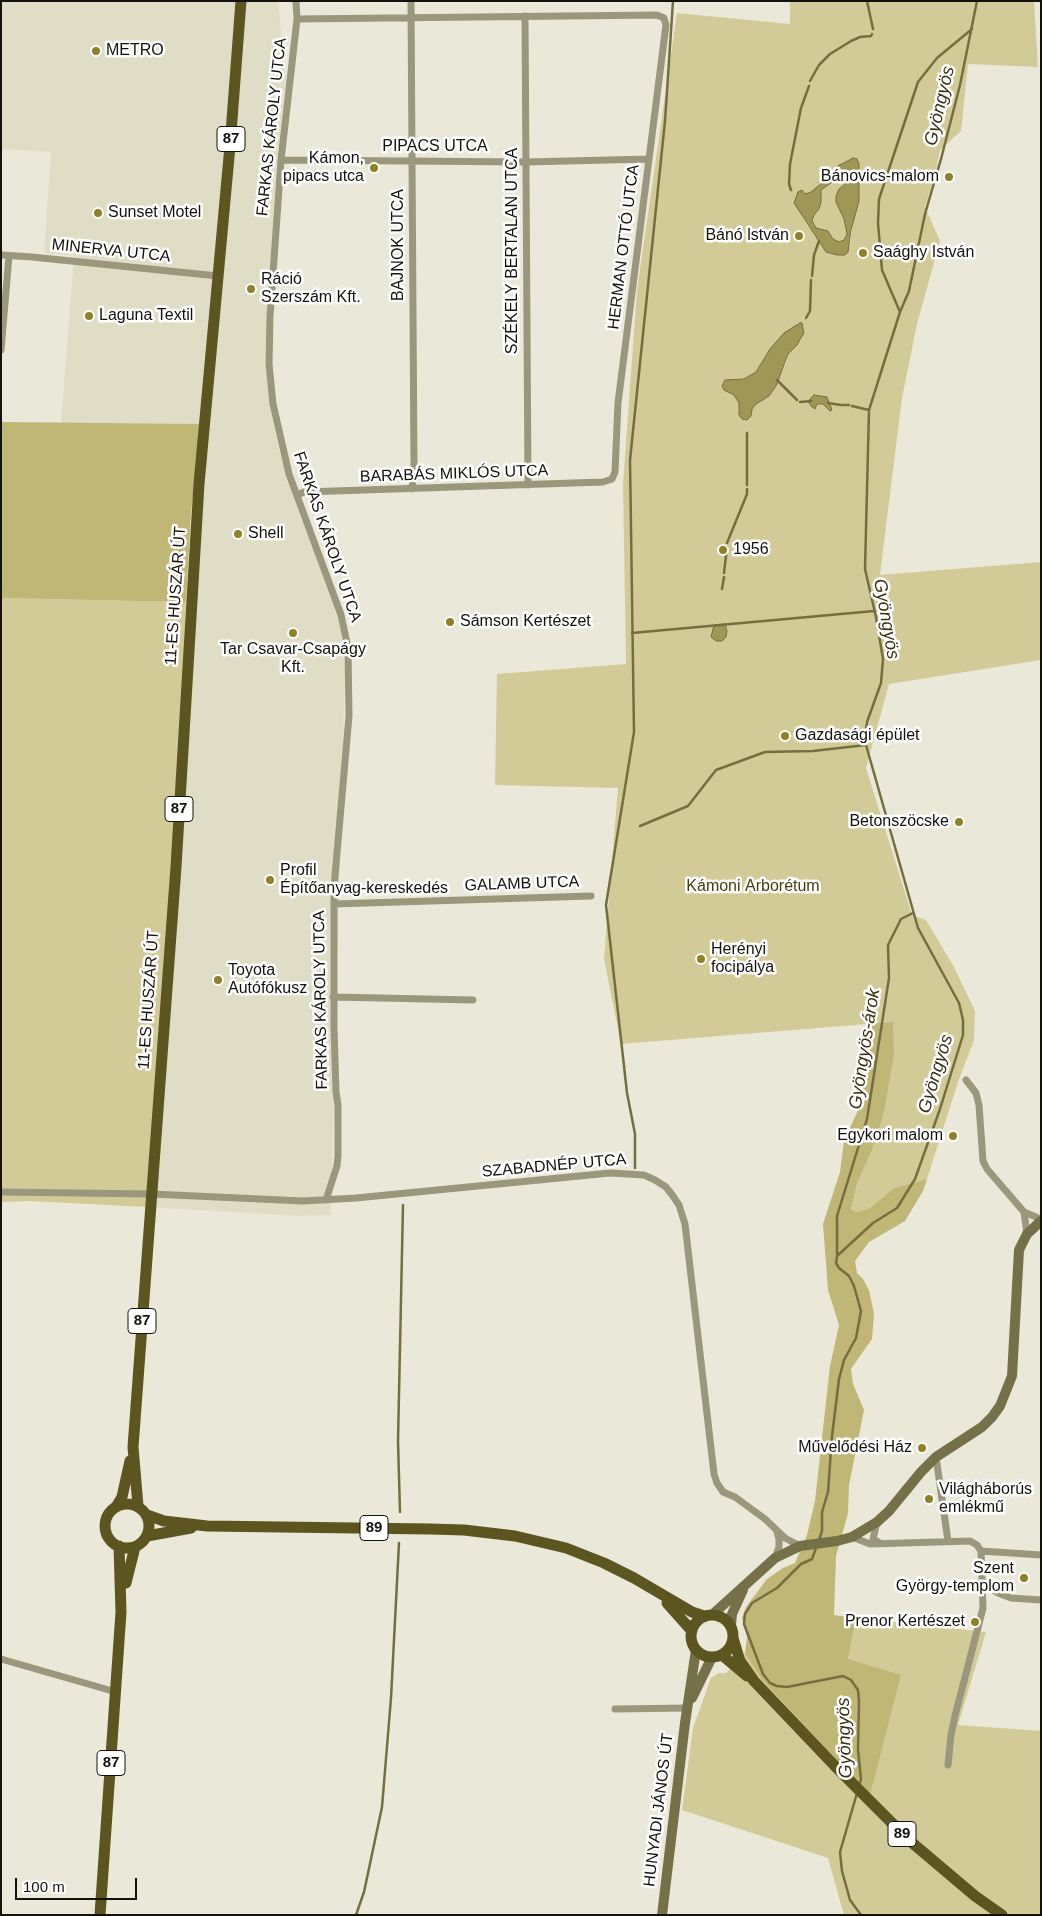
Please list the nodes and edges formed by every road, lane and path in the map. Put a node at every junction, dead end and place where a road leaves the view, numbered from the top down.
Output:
1 (240, 1) edge
2 (296, 1) edge
3 (411, 1) edge
4 (524, 16) junction
5 (412, 17) junction
6 (297, 19) junction
7 (649, 159) junction
8 (281, 160) junction
9 (412, 161) junction
10 (526, 162) junction
11 (5, 256) edge
12 (218, 276) junction
13 (1, 350) edge
14 (612, 479) joint
15 (528, 485) junction
16 (412, 489) junction
17 (297, 495) junction
18 (591, 896) dead end
19 (334, 904) junction
20 (333, 997) junction
21 (473, 1000) dead end
22 (966, 1080) dead end
23 (1, 1192) edge
24 (152, 1194) junction
25 (326, 1200) junction
26 (1024, 1212) junction
27 (1041, 1220) edge
28 (1027, 1234) junction
29 (133, 1447) junction
30 (936, 1457) junction
31 (138, 1506) junction
32 (116, 1507) junction
33 (147, 1515) junction
34 (877, 1522) junction
35 (207, 1526) junction
36 (776, 1529) junction
37 (147, 1536) junction
38 (852, 1537) junction
39 (948, 1541) junction
40 (883, 1544) junction
41 (119, 1546) junction
42 (800, 1546) junction
43 (134, 1547) junction
44 (982, 1551) junction
45 (1041, 1555) edge
46 (774, 1558) junction
47 (982, 1580) junction
48 (747, 1583) junction
49 (656, 1591) junction
50 (1041, 1600) edge
51 (121, 1612) junction
52 (708, 1616) junction
53 (731, 1626) junction
54 (692, 1631) junction
55 (733, 1638) junction
56 (696, 1650) junction
57 (717, 1656) junction
58 (1, 1659) edge
59 (754, 1681) junction
60 (116, 1692) junction
61 (687, 1708) junction
62 (615, 1709) dead end
63 (948, 1765) dead end
64 (100, 1915) edge
65 (662, 1915) edge
66 (1002, 1915) edge

1 - 12 main road, 11-ES HUSZÁR ÚT / 87
2 - 6 street, FARKAS KÁROLY UTCA
3 - 5 street, BAJNOK UTCA
4 - 5 street
4 - 7 street, HERMAN OTTÓ UTCA
4 - 10 street, SZÉKELY BERTALAN UTCA
5 - 6 street
5 - 9 street, BAJNOK UTCA
6 - 8 street, FARKAS KÁROLY UTCA
7 - 10 street, PIPACS UTCA
7 - 14 street, HERMAN OTTÓ UTCA
8 - 9 street, PIPACS UTCA
8 - 17 street, FARKAS KÁROLY UTCA
9 - 10 street, PIPACS UTCA
9 - 16 street, BAJNOK UTCA
10 - 15 street, SZÉKELY BERTALAN UTCA
11 - 12 street, MINERVA UTCA
11 - 13 street
12 - 24 main road, 11-ES HUSZÁR ÚT / 87
14 - 15 street, BARABÁS MIKLÓS UTCA
15 - 16 street, BARABÁS MIKLÓS UTCA
16 - 17 street, BARABÁS MIKLÓS UTCA
17 - 19 street, FARKAS KÁROLY UTCA
18 - 19 street, GALAMB UTCA
19 - 20 street, FARKAS KÁROLY UTCA
20 - 21 street
20 - 25 street, FARKAS KÁROLY UTCA
22 - 26 street
23 - 24 street, SZABADNÉP UTCA
24 - 25 street, SZABADNÉP UTCA
24 - 29 main road, 87
25 - 36 street, SZABADNÉP UTCA
26 - 27 street
26 - 28 street
27 - 28 main road
28 - 30 main road
29 - 31 main road, 87
29 - 32 main road, 87
30 - 34 main road
30 - 39 street
31 - 32 main road
31 - 33 main road
32 - 41 main road, 87
33 - 35 main road, 89
33 - 37 main road
34 - 38 main road
34 - 40 street
35 - 37 main road, 89
35 - 49 main road, 89
36 - 42 street, SZABADNÉP UTCA
36 - 46 street
37 - 43 main road
38 - 40 street
38 - 42 main road
39 - 40 street
39 - 44 street
41 - 43 main road
41 - 51 main road, 87
42 - 46 main road
43 - 51 main road, 87
44 - 45 street
44 - 47 street
46 - 48 main road
47 - 50 street
47 - 63 street
48 - 52 main road
48 - 53 main road
49 - 52 main road, 89
49 - 54 main road, 89
51 - 60 main road, 87
52 - 53 main road, 89
52 - 54 main road
53 - 55 main road, 89
54 - 56 main road, 89
55 - 57 main road
55 - 59 main road, 89
56 - 57 main road, 89
56 - 61 main road, HUNYADI JÁNOS ÚT
57 - 59 main road, 89
57 - 61 main road
58 - 60 street
59 - 66 main road, 89
60 - 64 main road, 87
61 - 62 street
61 - 65 main road, HUNYADI JÁNOS ÚT

